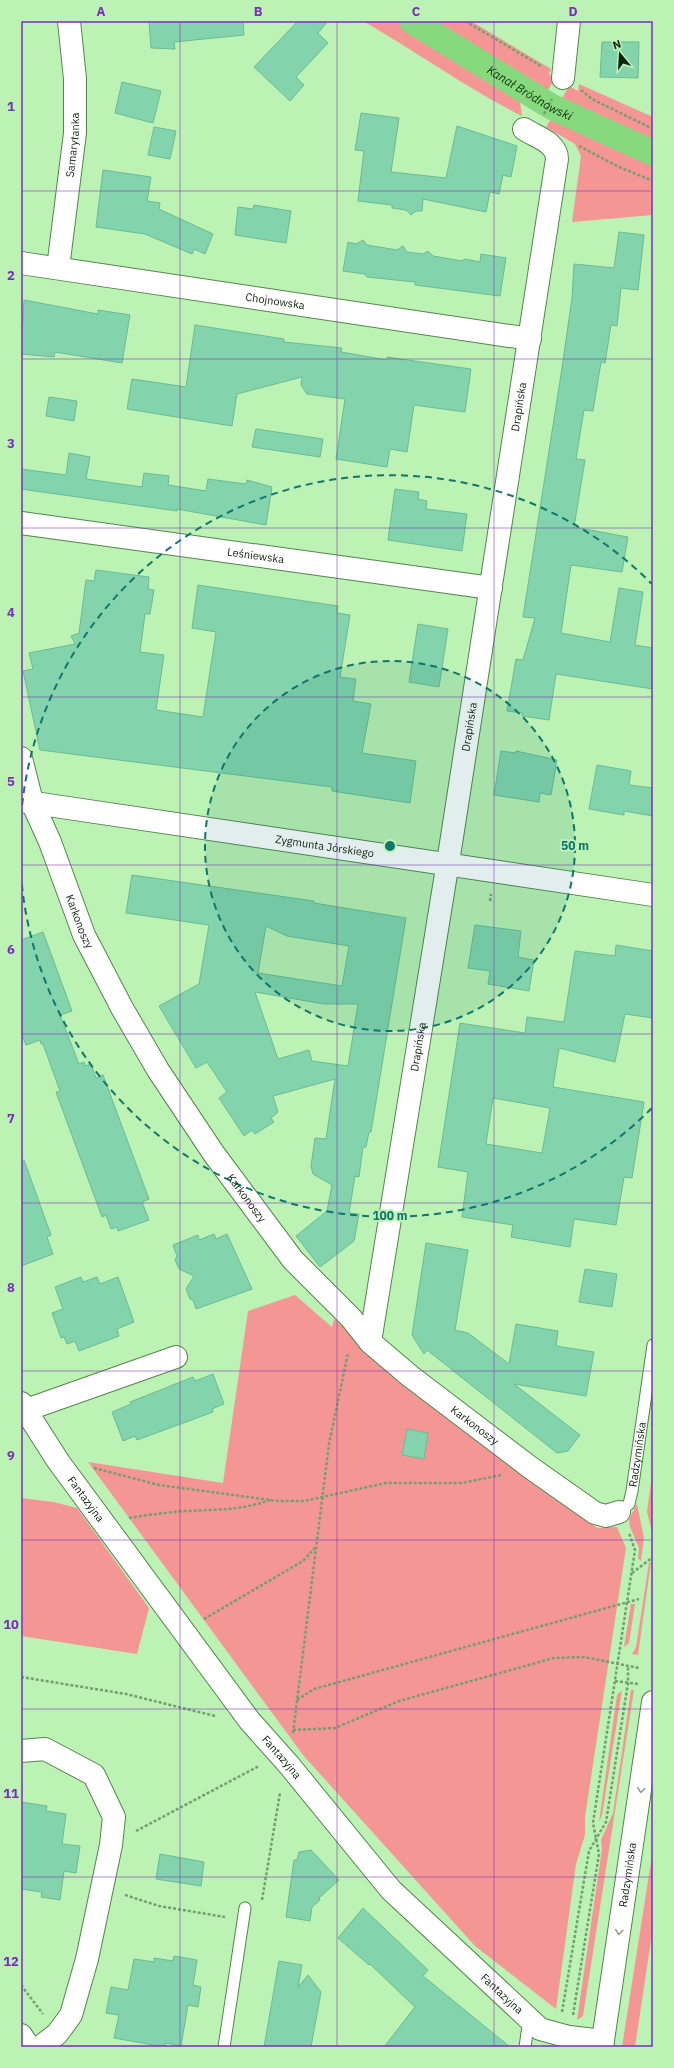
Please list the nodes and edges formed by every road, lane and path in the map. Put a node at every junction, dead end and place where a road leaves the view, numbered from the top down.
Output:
1 (70, 21) edge
2 (465, 21) edge
3 (569, 21) edge
4 (554, 81) junction
5 (586, 94) dead end
6 (543, 116) dead end
7 (653, 128) edge
8 (524, 129) dead end
9 (576, 145) dead end
10 (653, 181) edge
11 (21, 263) edge
12 (58, 268) junction
13 (530, 339) junction
14 (21, 523) edge
15 (491, 588) junction
16 (21, 758) edge
17 (26, 801) edge
18 (447, 865) junction
19 (653, 896) edge
20 (370, 1342) junction
21 (653, 1345) edge
22 (349, 1348) dead end
23 (176, 1357) dead end
24 (23, 1406) edge
25 (58, 1461) junction
26 (531, 1468) junction
27 (323, 1495) junction
28 (270, 1500) junction
29 (619, 1512) junction
30 (126, 1518) dead end
31 (316, 1547) junction
32 (653, 1557) edge
33 (632, 1573) junction
34 (639, 1599) dead end
35 (627, 1602) junction
36 (200, 1621) dead end
37 (617, 1664) junction
38 (628, 1667) junction
39 (640, 1668) dead end
40 (21, 1677) edge
41 (615, 1681) junction
42 (628, 1683) junction
43 (637, 1684) dead end
44 (297, 1700) junction
45 (653, 1702) edge
46 (218, 1717) dead end
47 (293, 1730) junction
48 (21, 1751) edge
49 (651, 1753) edge
50 (264, 1763) dead end
51 (289, 1766) junction
52 (596, 1837) junction
53 (111, 1845) junction
54 (102, 1887) junction
55 (246, 1908) dead end
56 (243, 1920) junction
57 (529, 2019) junction
58 (21, 2035) edge
59 (564, 2036) junction
60 (603, 2044) edge
61 (29, 2047) edge
62 (40, 2047) edge
63 (224, 2047) edge
64 (525, 2047) edge

1 - 12 street, Samarytanka
2 - 4 path
3 - 4 street
4 - 6 path
5 - 7 path
8 - 13 street, Drapińska
9 - 10 path
11 - 12 street, Chojnowska
12 - 13 street, Chojnowska
13 - 15 street, Drapińska
14 - 15 street, Leśniewska
15 - 18 street, Drapińska
16 - 17 street, Karkonoszy
17 - 18 street, Zygmunta Jórskiego
17 - 20 street, Karkonoszy
18 - 19 street, Zygmunta Jórskiego
18 - 20 street, Drapińska
20 - 26 street, Karkonoszy
21 - 29 lane, Radzymińska
22 - 27 path
23 - 24 street
24 - 25 street, Fantazyjna
25 - 28 path
25 - 51 street, Fantazyjna
26 - 27 path
26 - 29 street, Karkonoszy
27 - 28 path
27 - 31 path
28 - 30 path
29 - 33 path
31 - 36 path
31 - 44 path
32 - 33 path
33 - 35 path
34 - 35 path
35 - 37 path
35 - 44 path
37 - 38 path
37 - 41 path
37 - 47 path
38 - 39 path
38 - 42 path
40 - 46 path
41 - 42 path
41 - 52 path
42 - 43 path
42 - 52 path
44 - 47 path
45 - 49 street, Radzymińska
47 - 51 path
48 - 53 street
49 -> 60 street, Radzymińska
50 - 53 path
51 - 57 street, Fantazyjna
52 - 59 path
52 - 59 path
53 - 54 street
54 - 56 path
54 - 62 street
55 - 56 lane
56 - 63 lane
57 - 59 street, Fantazyjna
57 - 64 lane
58 - 61 street
59 - 60 street, Fantazyjna

